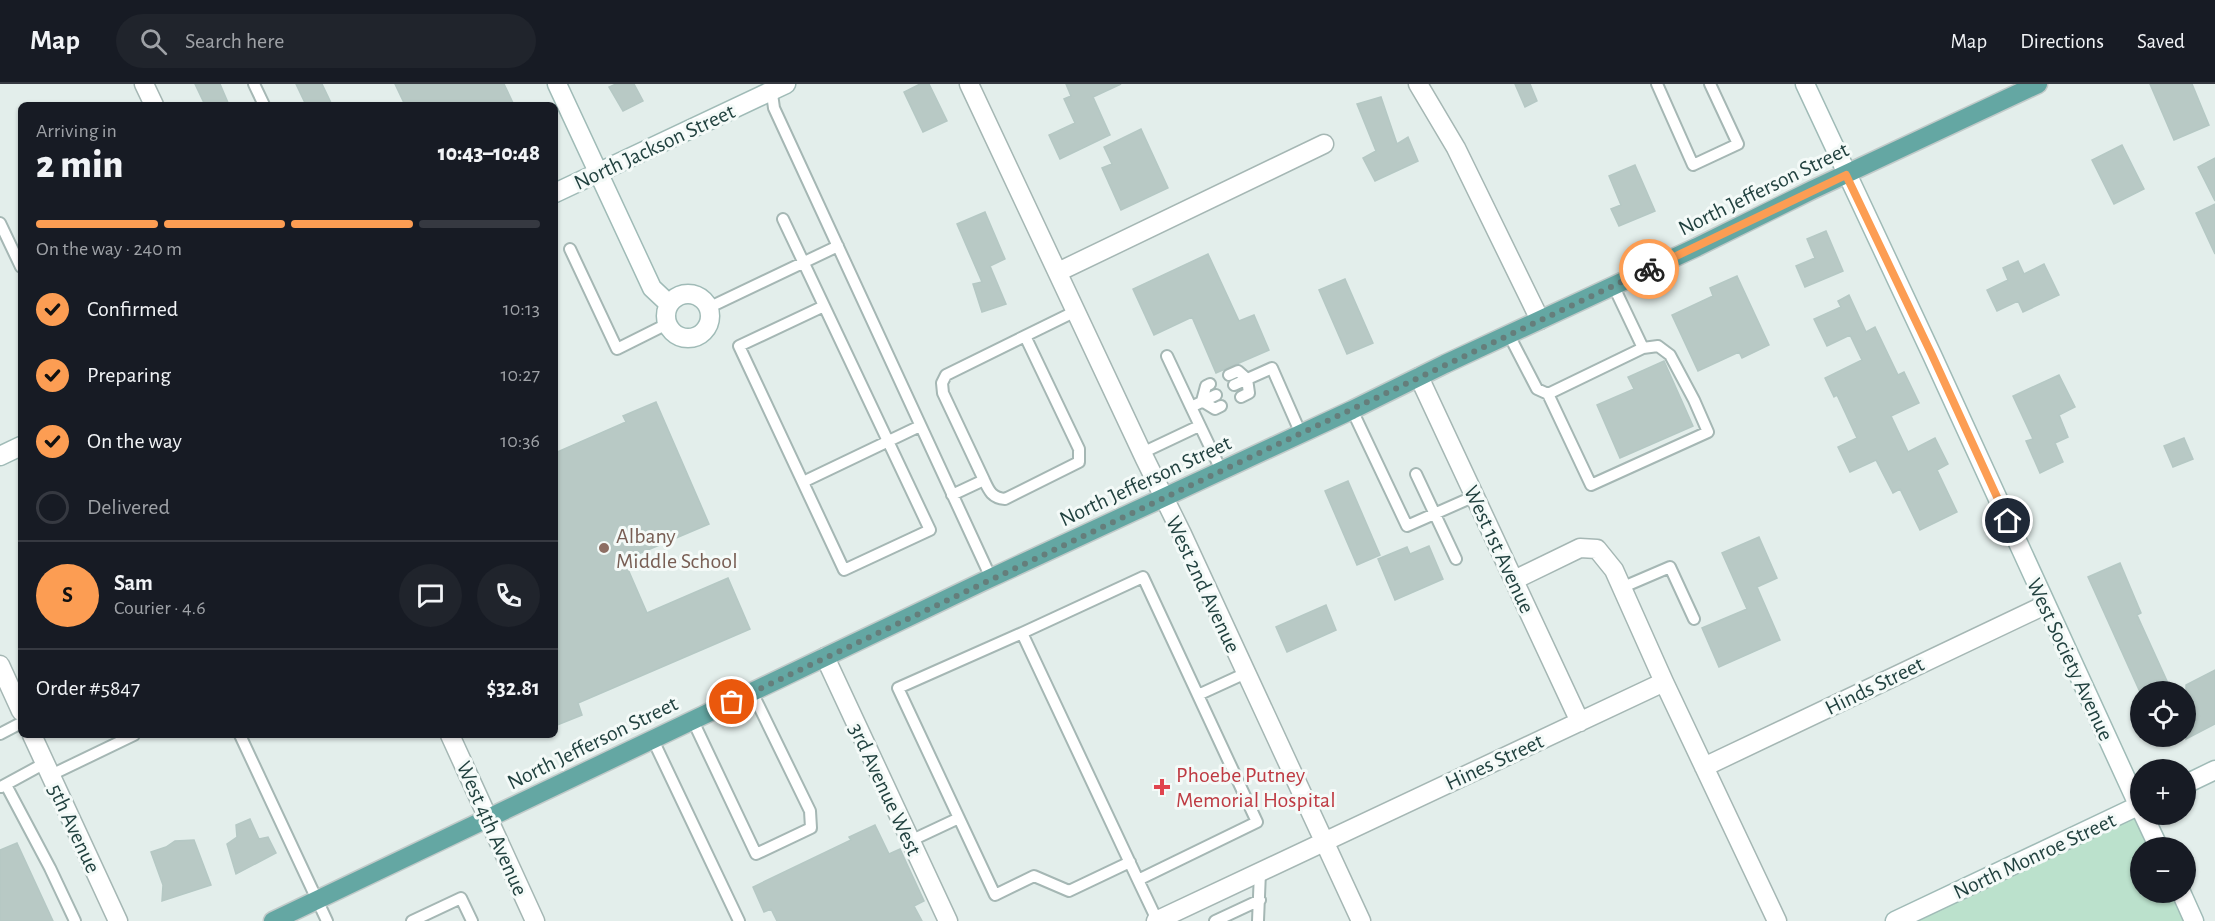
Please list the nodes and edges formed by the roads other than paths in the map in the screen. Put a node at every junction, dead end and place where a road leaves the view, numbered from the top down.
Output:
1 (144, 84) edge
2 (254, 84) edge
3 (557, 84) edge
4 (969, 84) edge
5 (1657, 84) edge
6 (1710, 84) edge
7 (1805, 84) edge
8 (2038, 84) edge
9 (776, 86) edge
10 (1424, 88) edge
11 (153, 102) edge
12 (263, 102) edge
13 (1324, 144) dead end
14 (598, 172) junction
15 (1846, 175) junction
16 (558, 192) edge
17 (783, 219) dead end
18 (0, 223) edge
19 (838, 246) junction
20 (570, 249) dead end
21 (18, 261) edge
22 (804, 262) junction
23 (1058, 272) junction
24 (1613, 285) junction
25 (669, 304) junction
26 (824, 306) junction
27 (708, 308) junction
28 (1076, 310) junction
29 (1540, 320) junction
30 (667, 324) junction
31 (1509, 335) junction
32 (1025, 336) junction
33 (1643, 348) junction
34 (1167, 356) dead end
35 (1419, 377) junction
36 (1247, 379) junction
37 (1232, 380) dead end
38 (1210, 384) dead end
39 (1548, 394) junction
40 (1215, 395) dead end
41 (1240, 397) dead end
42 (1203, 401) junction
43 (1221, 406) dead end
44 (1191, 407) junction
45 (1352, 411) junction
46 (920, 426) junction
47 (1199, 426) junction
48 (1300, 434) junction
49 (888, 441) junction
50 (18, 447) edge
51 (1142, 453) junction
52 (0, 456) edge
53 (1221, 470) junction
54 (1416, 474) dead end
55 (984, 480) junction
56 (803, 482) junction
57 (952, 495) junction
58 (1475, 496) junction
59 (1164, 498) junction
60 (1435, 514) junction
61 (1456, 559) dead end
62 (991, 578) junction
63 (1514, 580) junction
64 (1622, 588) junction
65 (2045, 605) junction
66 (1694, 619) dead end
67 (1022, 633) junction
68 (825, 657) junction
69 (0, 665) edge
70 (1246, 673) junction
71 (1664, 682) junction
72 (752, 692) junction
73 (1198, 695) junction
74 (7, 696) edge
75 (18, 708) edge
76 (693, 721) junction
77 (1580, 722) junction
78 (18, 725) edge
79 (0, 734) edge
80 (33, 738) edge
81 (241, 738) edge
82 (451, 738) edge
83 (113, 739) edge
84 (653, 740) junction
85 (1704, 767) junction
86 (48, 769) junction
87 (2215, 770) edge
88 (2196, 779) edge
89 (3, 786) edge
90 (2130, 786) edge
91 (2130, 814) edge
92 (489, 818) junction
93 (959, 818) junction
94 (910, 841) junction
95 (1324, 842) junction
96 (1130, 862) junction
97 (50, 868) junction
98 (1260, 872) junction
99 (45, 879) dead end
100 (1138, 880) junction
101 (52, 894) dead end
102 (66, 900) junction
103 (317, 900) junction
104 (1260, 900) junction
105 (2186, 903) edge
106 (75, 921) edge
107 (118, 921) edge
108 (273, 921) edge
109 (327, 921) edge
110 (411, 921) edge
111 (472, 921) edge
112 (535, 921) edge
113 (739, 921) edge
114 (948, 921) edge
115 (1157, 921) edge
116 (1215, 921) edge
117 (1258, 921) edge
118 (1361, 921) edge
119 (1777, 921) edge
120 (1895, 921) edge
121 (2194, 921) edge

1 - 11 street
2 - 12 lane
3 - 14 street
4 - 23 street, West 2nd Avenue
5 - 6 lane
7 - 15 street, West Society Avenue
8 - 15 main road, North Jefferson Street
9 - 14 street, North Jackson Street
9 - 19 lane
10 - 29 street
13 - 23 street
14 - 16 street, North Jackson Street
14 - 25 street
15 - 24 main road, North Jefferson Street
15 - 65 street, West Society Avenue
17 - 22 lane
18 - 21 lane
19 - 22 lane
19 - 46 lane
20 - 30 lane
22 - 26 lane
22 - 27 lane
23 - 28 street, West 2nd Avenue
24 - 29 main road, North Jefferson Street
24 - 33 lane
25 - 27 street
25 - 30 street
26 - 49 lane
26 - 56 lane
27 - 30 street
28 - 32 lane
28 - 51 street, West 2nd Avenue
29 - 31 main road, North Jefferson Street
31 - 35 main road, North Jefferson Street
31 - 39 lane
32 - 55 lane
32 - 55 lane
33 - 39 lane
33 - 39 lane
34 - 44 lane
35 - 45 main road, North Jefferson Street
35 - 58 street, West 1st Avenue
36 - 37 lane
36 - 41 lane
36 - 48 lane
38 - 42 lane
40 - 42 lane
42 - 43 lane
42 - 44 lane
44 - 47 lane
45 - 48 main road, North Jefferson Street
45 - 60 lane
46 - 49 lane
46 - 57 lane
47 - 51 lane
47 - 53 lane
48 - 53 main road, North Jefferson Street
49 - 56 lane
49 - 56 lane
50 - 52 street
51 - 59 street, West 2nd Avenue
53 - 59 main road, North Jefferson Street
54 - 60 lane
55 - 57 lane
57 - 62 lane
58 - 60 lane
58 - 63 street, West 1st Avenue
59 - 62 main road, North Jefferson Street
59 - 70 street, West 2nd Avenue
60 - 61 lane
62 - 68 main road, North Jefferson Street
63 - 64 street
63 - 77 street, West 1st Avenue
64 - 66 lane
64 - 71 street
65 - 85 street, Hinds Street
65 - 90 street, West Society Avenue
67 - 73 lane
67 - 93 lane
67 - 96 lane
68 - 72 main road, North Jefferson Street
68 - 94 street, 3rd Avenue West
69 - 74 street
70 - 73 lane
70 - 95 street, West 2nd Avenue
71 - 77 street, Hines Street
71 - 85 street
72 - 76 main road, North Jefferson Street
72 - 76 lane
73 - 100 lane
74 - 75 street
76 - 84 main road, North Jefferson Street
77 - 95 street, Hines Street
78 - 79 lane
80 - 86 street, 5th Avenue
81 - 103 lane
82 - 92 street, West 4th Avenue
83 - 86 lane
84 - 92 main road, North Jefferson Street
84 - 113 lane
85 - 119 street
86 - 89 lane
86 - 107 street, 5th Avenue
87 - 88 street
89 - 97 lane
91 - 120 street, North Monroe Street
92 - 103 main road, North Jefferson Street
92 - 112 street, West 4th Avenue
93 - 94 lane
93 - 96 lane
94 - 114 street, 3rd Avenue West
95 - 98 street
95 - 118 street, West 2nd Avenue
96 - 100 lane
97 - 99 lane
97 - 102 lane
98 - 104 lane
98 - 115 street
100 - 115 lane
101 - 102 lane
102 - 106 lane
103 - 108 main road, North Jefferson Street
103 - 109 lane
104 - 116 lane
104 - 117 lane
105 - 121 street
110 - 111 lane

